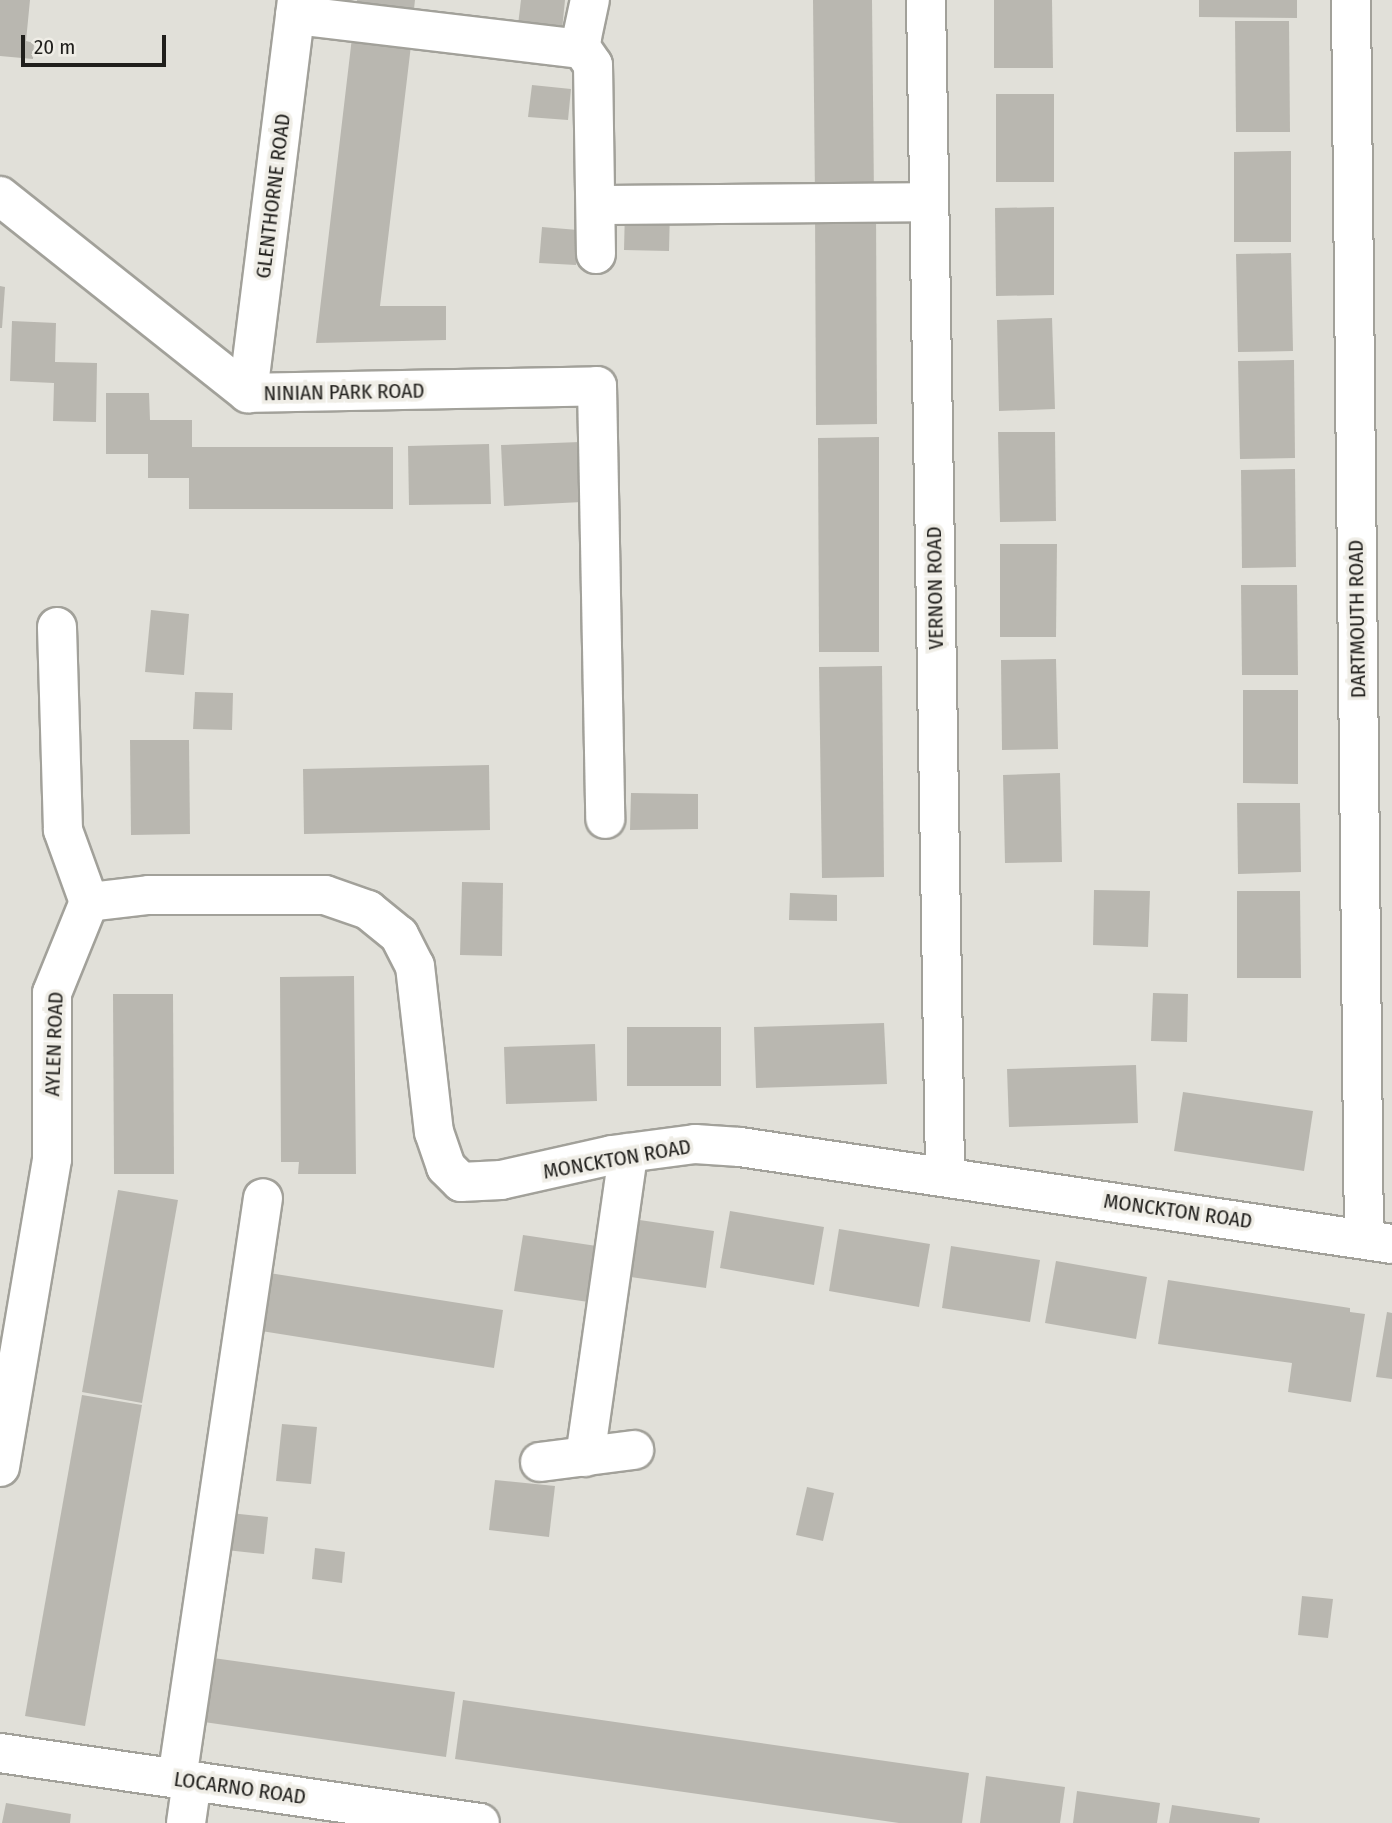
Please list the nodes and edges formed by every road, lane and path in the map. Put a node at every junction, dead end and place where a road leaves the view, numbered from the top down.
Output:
1 (590, 0) edge
2 (926, 0) edge
3 (1351, 0) edge
4 (296, 8) edge
5 (574, 47) junction
6 (0, 196) edge
7 (928, 202) junction
8 (596, 205) junction
9 (596, 254) dead end
10 (248, 393) junction
11 (57, 627) dead end
12 (604, 819) dead end
13 (89, 902) junction
14 (628, 1153) junction
15 (945, 1176) junction
16 (263, 1198) dead end
17 (1378, 1241) edge
18 (634, 1450) dead end
19 (584, 1457) junction
20 (540, 1462) dead end
21 (0, 1467) edge
22 (0, 1753) edge
23 (184, 1780) junction
24 (186, 1823) edge
25 (480, 1823) edge

1 - 5 street
2 - 7 street, VERNON ROAD
3 - 17 street, DARTMOUTH ROAD
4 - 5 street
4 - 10 street, GLENTHORNE ROAD
5 - 8 street
6 - 10 street, NINIAN PARK ROAD
7 - 8 street
7 - 15 street, VERNON ROAD
8 - 9 street
10 - 12 street, NINIAN PARK ROAD
11 - 13 street
13 - 14 street, MONCKTON ROAD
13 - 21 street, AYLEN ROAD
14 - 15 street, MONCKTON ROAD
14 - 19 street
15 - 17 street, MONCKTON ROAD
16 - 23 street
18 - 19 street
19 - 20 street
22 - 23 street, LOCARNO ROAD
23 - 24 street
23 - 25 street, LOCARNO ROAD

